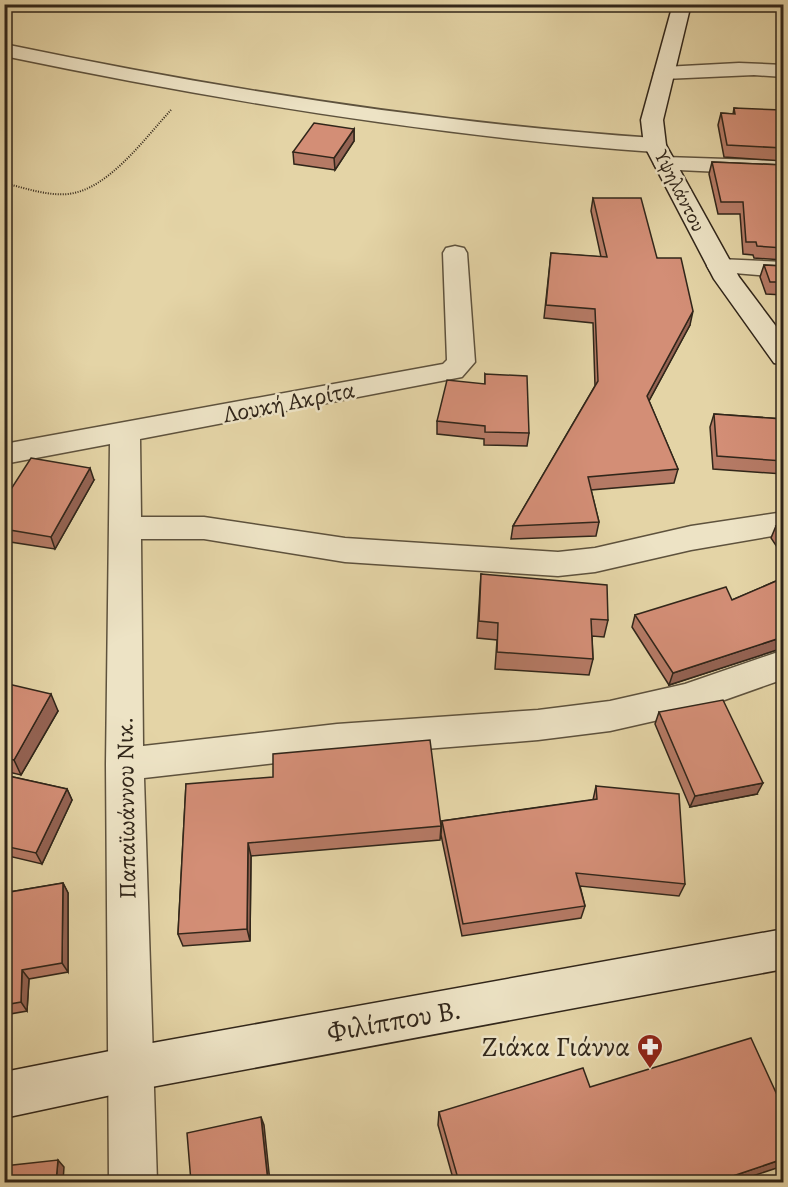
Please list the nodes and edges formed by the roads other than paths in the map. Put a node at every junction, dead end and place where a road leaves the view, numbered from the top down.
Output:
1 (682, 4) edge
2 (4, 50) edge
3 (783, 60) edge
4 (760, 67) junction
5 (783, 71) edge
6 (664, 73) junction
7 (660, 155) junction
8 (783, 168) edge
9 (455, 253) dead end
10 (719, 266) junction
11 (783, 270) edge
12 (783, 357) edge
13 (125, 434) junction
14 (4, 454) edge
15 (783, 523) edge
16 (124, 528) junction
17 (783, 664) edge
18 (125, 764) junction
19 (783, 949) edge
20 (130, 1069) junction
21 (4, 1095) edge
22 (133, 1182) edge

1 - 6 street, Υψηλάντου
2 - 7 street
3 - 4 street
4 - 5 street
4 - 6 street
6 - 7 street, Υψηλάντου
7 - 8 street
7 - 10 street, Υψηλάντου
9 - 13 street, Λουκή Ακρίτα
10 - 11 street
10 - 12 street, Υψηλάντου
13 - 14 street, Λουκή Ακρίτα
13 - 16 street, Παπαϊωάννου Νικ.
15 - 16 street
16 - 18 street, Παπαϊωάννου Νικ.
17 - 18 street
18 - 20 street, Παπαϊωάννου Νικ.
19 - 20 street, Φιλίππου Β.
20 - 21 street, Φιλίππου Β.
20 - 22 street, Παπαϊωάννου Νικ.

